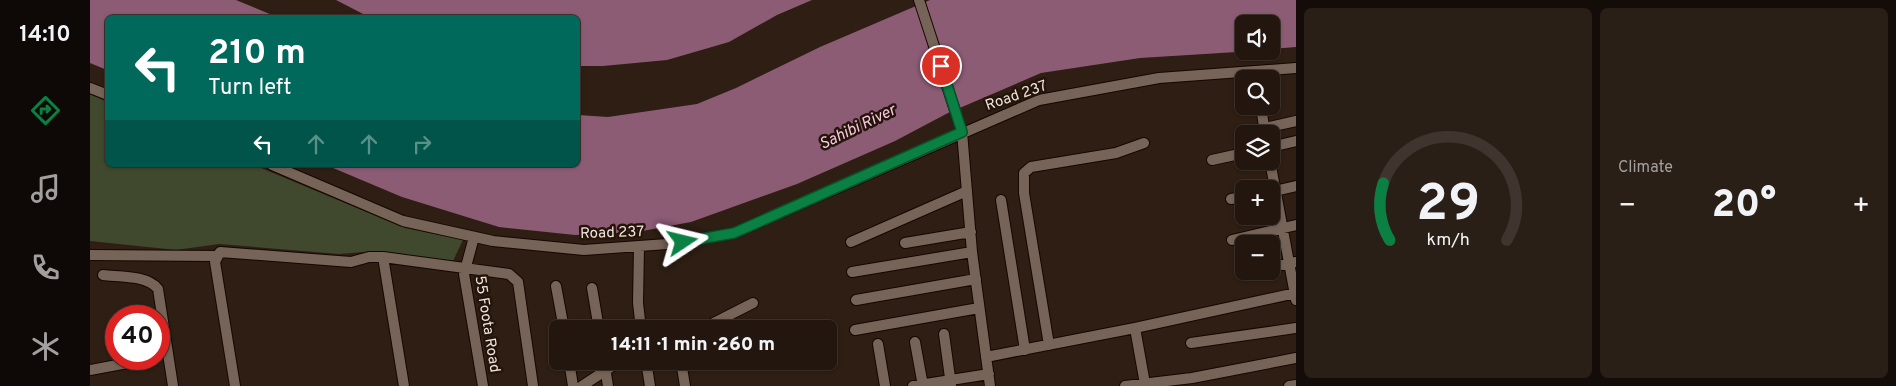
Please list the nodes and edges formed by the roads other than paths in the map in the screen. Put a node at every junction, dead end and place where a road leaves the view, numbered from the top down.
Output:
1 (919, 0) edge
2 (1296, 68) edge
3 (1280, 71) edge
4 (1235, 76) edge
5 (90, 88) edge
6 (105, 94) edge
7 (1296, 121) edge
8 (1280, 126) edge
9 (962, 132) junction
10 (1296, 141) edge
11 (1144, 143) dead end
12 (1280, 145) edge
13 (1235, 155) edge
14 (1212, 160) dead end
15 (277, 167) edge
16 (1296, 186) edge
17 (1280, 189) edge
18 (967, 191) junction
19 (1235, 198) edge
20 (1230, 199) dead end
21 (1001, 200) dead end
22 (1280, 221) edge
23 (1296, 225) edge
24 (1282, 229) junction
25 (971, 232) junction
26 (474, 237) junction
27 (1232, 240) dead end
28 (851, 242) dead end
29 (905, 243) dead end
30 (639, 247) junction
31 (972, 252) junction
32 (90, 255) edge
33 (216, 256) junction
34 (383, 257) junction
35 (1292, 262) edge
36 (465, 269) junction
37 (852, 272) dead end
38 (102, 275) dead end
39 (976, 279) junction
40 (556, 286) dead end
41 (592, 288) dead end
42 (1296, 295) edge
43 (856, 300) dead end
44 (753, 303) dead end
45 (159, 305) edge
46 (979, 308) junction
47 (562, 320) edge
48 (597, 320) edge
49 (640, 320) edge
50 (720, 320) edge
51 (1135, 328) junction
52 (1296, 328) edge
53 (855, 330) dead end
54 (944, 334) dead end
55 (915, 342) dead end
56 (1191, 343) dead end
57 (878, 344) dead end
58 (1049, 346) junction
59 (1025, 350) junction
60 (986, 357) junction
61 (1296, 358) edge
62 (105, 367) edge
63 (90, 370) edge
64 (168, 370) edge
65 (570, 370) edge
66 (600, 370) edge
67 (606, 370) edge
68 (647, 370) edge
69 (682, 370) edge
70 (989, 374) junction
71 (1193, 382) edge
72 (951, 383) edge
73 (1145, 384) junction
74 (1296, 385) edge
75 (173, 386) edge
76 (235, 386) edge
77 (404, 386) edge
78 (483, 386) edge
79 (534, 386) edge
80 (573, 386) edge
81 (582, 386) edge
82 (608, 386) edge
83 (650, 386) edge
84 (685, 386) edge
85 (885, 386) edge
86 (919, 386) edge
87 (990, 386) edge
88 (1125, 386) edge
89 (1289, 386) edge

1 - 9 street
2 - 3 street, Road 237
4 - 9 street, Road 237
5 - 6 street
7 - 8 street
9 - 18 street
9 - 30 street, Road 237
10 - 12 street
11 - 58 street
13 - 14 street
15 - 26 street, Road 237
16 - 17 street
18 - 25 street
18 - 28 street
19 - 20 street
21 - 59 street
22 - 24 street
23 - 24 street
24 - 27 street
24 - 35 street
25 - 29 street
25 - 31 street
26 - 30 street, Road 237
26 - 36 street, 55 Foota Road
30 - 49 street
31 - 37 street
31 - 39 street
32 - 33 street
33 - 34 street
33 - 76 street
34 - 36 street
34 - 77 street
35 - 42 street
36 - 78 street, 55 Foota Road
36 - 79 street
38 - 45 street
39 - 43 street
39 - 46 street
40 - 47 street
41 - 48 street
42 - 51 street
44 - 50 street
46 - 53 street
46 - 60 street
51 - 58 street
51 - 73 street
52 - 56 street
54 - 72 street
55 - 86 street
57 - 85 street
58 - 59 street
59 - 60 street
60 - 70 street
61 - 71 street
62 - 63 street
64 - 75 street
65 - 80 street
66 - 81 street
67 - 82 street
68 - 83 street
69 - 84 street
70 - 72 street
70 - 87 street
71 - 73 street
72 - 86 street
73 - 88 street
74 - 89 street

